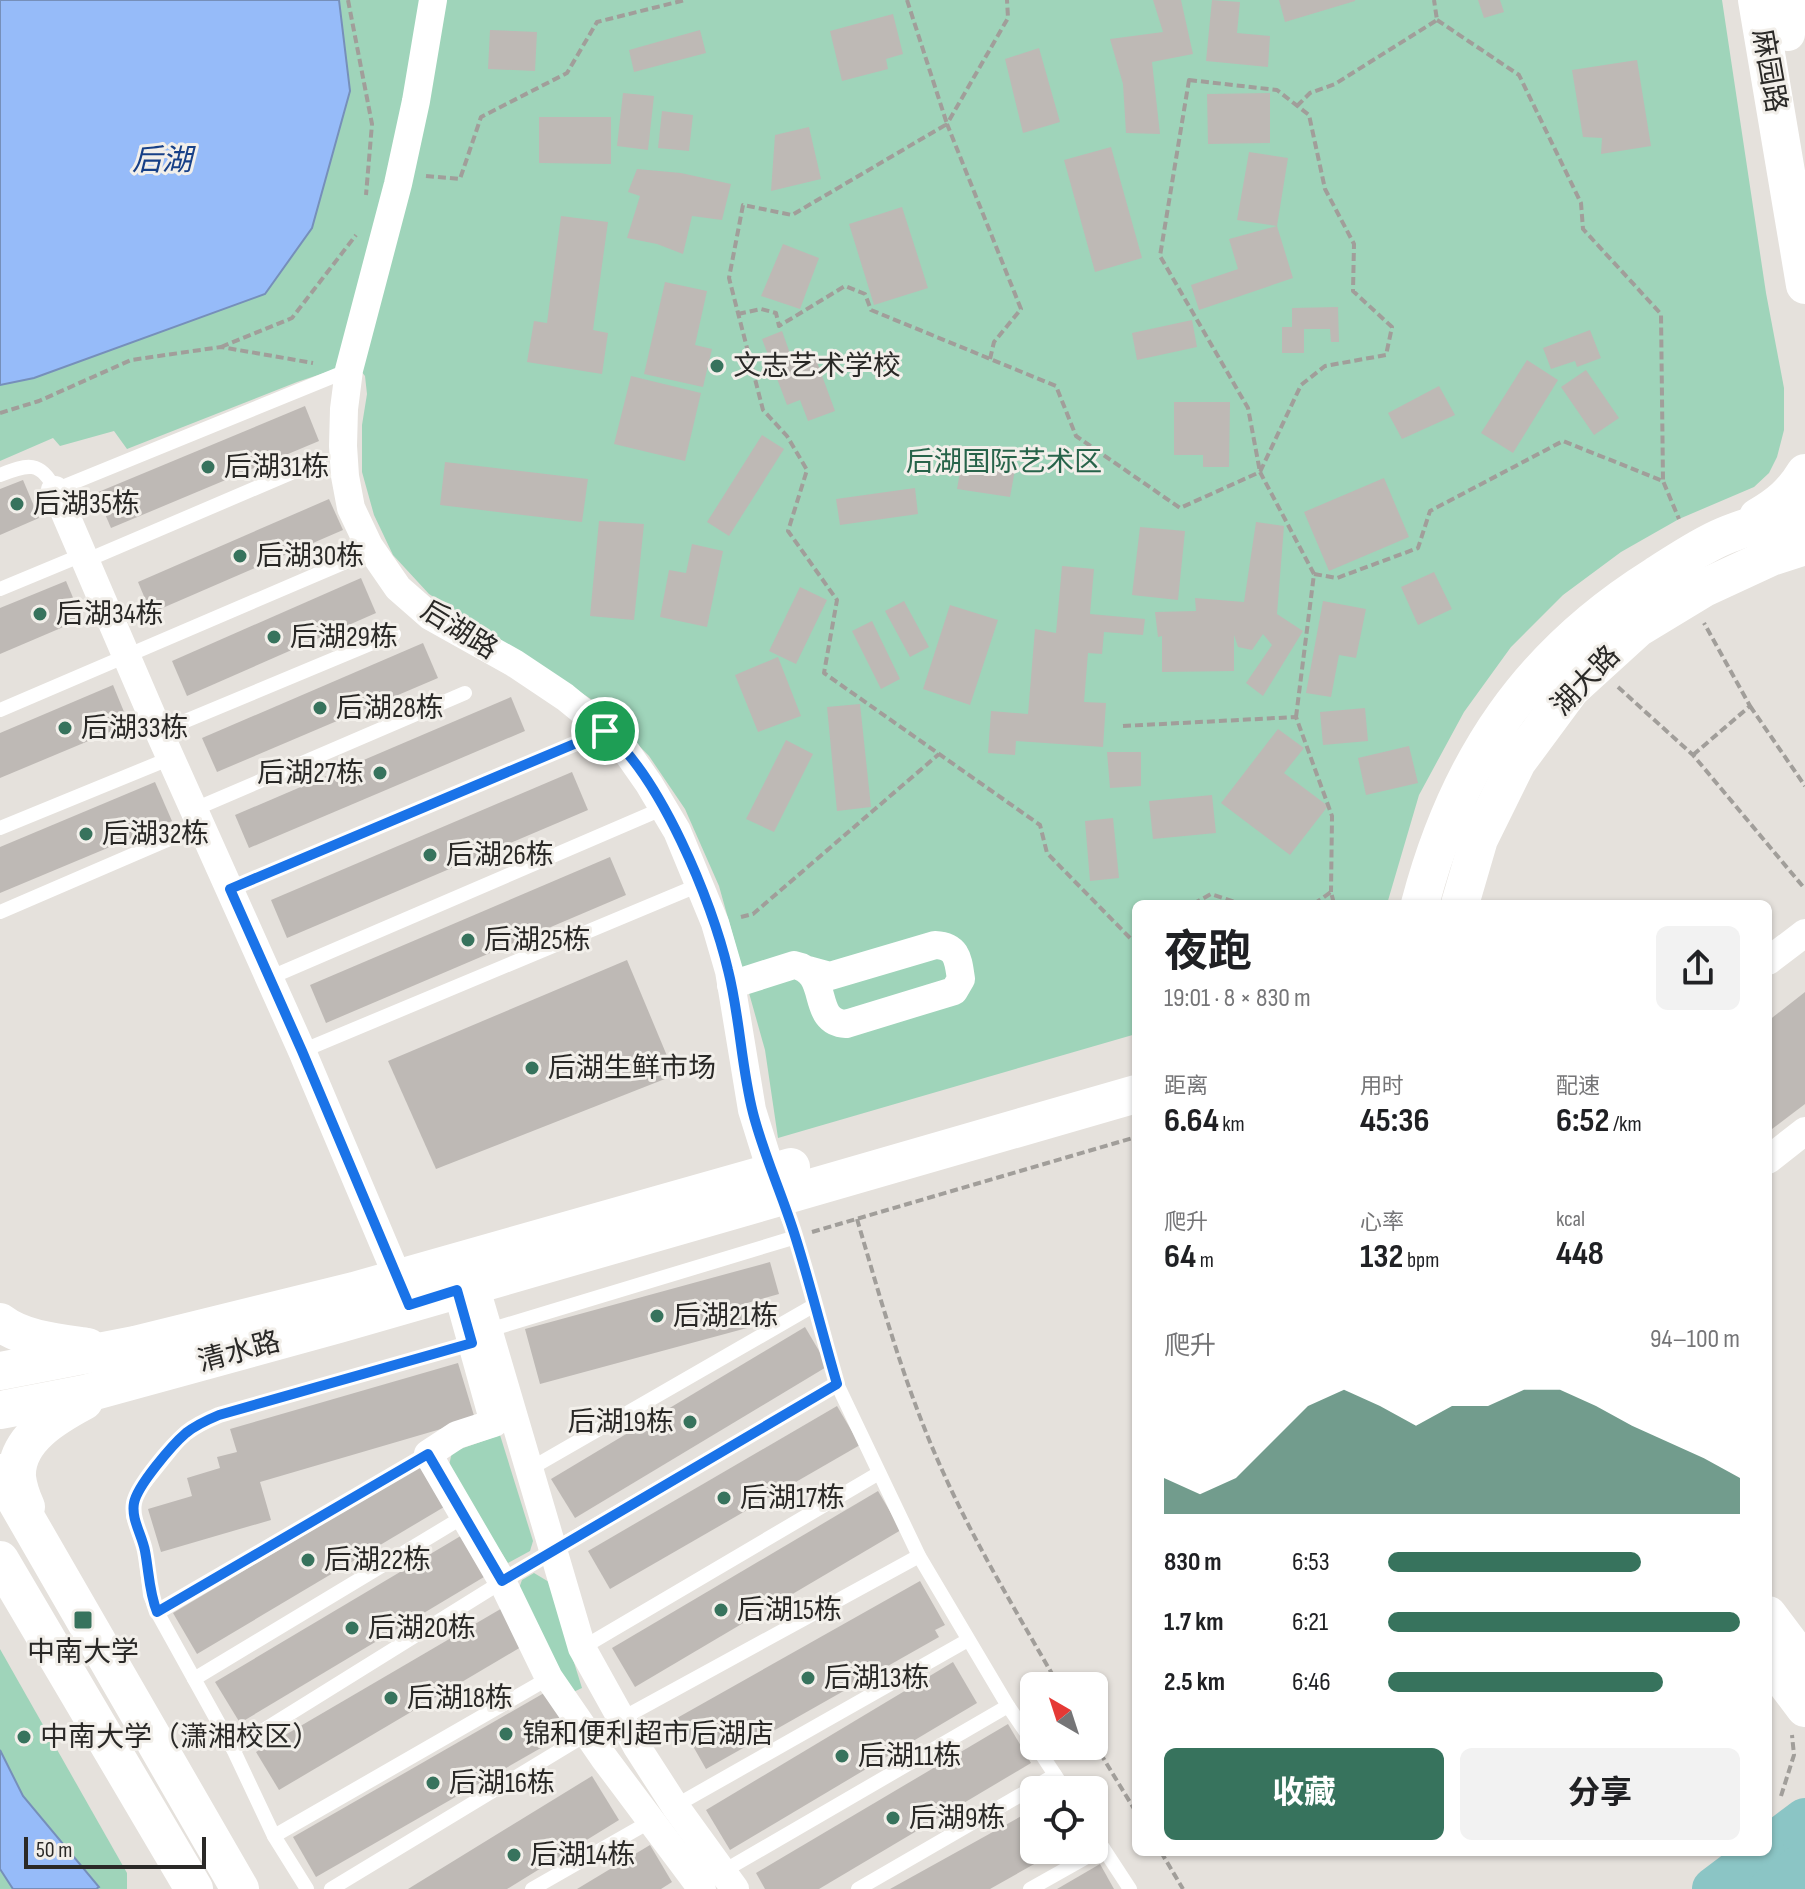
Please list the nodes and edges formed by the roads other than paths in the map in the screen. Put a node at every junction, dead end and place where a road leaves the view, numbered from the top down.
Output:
1 (433, 0) edge
2 (1757, 0) edge
3 (1787, 11) edge
4 (1805, 129) edge
5 (1805, 285) edge
6 (349, 370) junction
7 (319, 461) dead end
8 (1805, 473) edge
9 (0, 475) edge
10 (55, 490) junction
11 (1805, 510) edge
12 (1721, 537) junction
13 (1805, 546) edge
14 (83, 558) junction
15 (348, 561) dead end
16 (0, 589) edge
17 (394, 634) dead end
18 (126, 657) junction
19 (465, 693) dead end
20 (0, 710) edge
21 (605, 731) junction
22 (159, 732) junction
23 (171, 758) junction
24 (664, 808) junction
25 (199, 817) junction
26 (0, 828) edge
27 (699, 885) junction
28 (230, 889) junction
29 (1421, 900) edge
30 (1461, 900) edge
31 (0, 912) edge
32 (1805, 933) edge
33 (1772, 958) edge
34 (808, 970) junction
35 (269, 978) junction
36 (731, 985) junction
37 (302, 1051) junction
38 (1132, 1069) edge
39 (1132, 1095) edge
40 (1805, 1131) edge
41 (1772, 1157) edge
42 (776, 1186) junction
43 (796, 1237) junction
44 (466, 1288) junction
45 (404, 1292) junction
46 (813, 1306) junction
47 (0, 1322) edge
48 (480, 1337) junction
49 (135, 1345) junction
50 (0, 1371) edge
51 (837, 1384) junction
52 (116, 1386) junction
53 (0, 1410) edge
54 (428, 1454) junction
55 (528, 1470) junction
56 (0, 1473) edge
57 (879, 1473) junction
58 (463, 1517) junction
59 (36, 1536) junction
60 (553, 1550) junction
61 (919, 1556) junction
62 (0, 1560) edge
63 (502, 1581) junction
64 (157, 1612) junction
65 (1772, 1620) edge
66 (968, 1640) junction
67 (582, 1648) junction
68 (1805, 1664) edge
69 (1772, 1666) edge
70 (549, 1678) junction
71 (194, 1679) junction
72 (1008, 1706) junction
73 (1800, 1712) edge
74 (621, 1719) junction
75 (1020, 1723) edge
76 (587, 1734) junction
77 (233, 1749) junction
78 (1045, 1760) edge
79 (1055, 1775) joint
80 (675, 1806) junction
81 (651, 1821) junction
82 (1788, 1833) edge
83 (274, 1836) junction
84 (1772, 1845) edge
85 (1108, 1856) edge
86 (1758, 1856) edge
87 (1075, 1864) edge
88 (712, 1885) edge
89 (194, 1889) edge
90 (240, 1889) edge
91 (307, 1889) edge
92 (331, 1889) edge
93 (532, 1889) edge
94 (858, 1889) edge
95 (1030, 1889) edge
96 (1130, 1889) edge
97 (1714, 1889) edge
98 (1771, 1889) edge

1 - 6 street, 后湖路
2 - 5 main road, 麻园路
3 - 4 main road, 麻园路
6 - 10 lane
6 - 21 street, 后湖路
7 - 14 lane
8 - 12 main road
9 - 10 lane
10 - 14 street
11 - 12 main road
12 - 29 main road
13 - 30 main road, 湖大路
14 - 16 lane
14 - 18 street
15 - 18 lane
17 - 22 lane
18 - 20 lane
18 - 22 street
19 - 25 lane
21 - 24 street, 后湖路
21 - 28 lane
22 - 23 street
23 - 25 street
23 - 26 lane
24 - 27 street, 后湖路
24 - 35 lane
25 - 28 street
25 - 31 lane
27 - 36 street, 后湖路
27 - 37 lane
28 - 35 street
32 - 33 street
34 - 34 street
34 - 36 street
35 - 37 street
36 - 42 street, 后湖路
37 - 45 street
38 - 42 main road
39 - 42 main road
40 - 41 street
42 - 43 lane
42 - 44 main road, 清水路
42 - 45 main road
43 - 46 lane
43 - 48 lane
44 - 45 main road, 清水路
44 - 48 street
45 - 49 main road
45 - 52 main road, 清水路
46 - 51 lane
46 - 55 lane
47 - 49 main road
48 - 54 street
48 - 55 street
48 - 64 lane
49 - 50 main road
51 - 57 lane
51 - 60 lane
52 - 53 main road, 清水路
52 - 59 main road
54 - 58 street
54 - 64 lane
55 - 60 street
56 - 59 main road
57 - 61 lane
57 - 67 lane
58 - 63 street
58 - 71 lane
59 - 90 main road
60 - 63 lane
60 - 67 street
61 - 66 lane
61 - 74 lane
62 - 89 main road
63 - 70 street
63 - 77 lane
64 - 71 lane
65 - 68 main road
66 - 72 lane
66 - 80 lane
67 - 74 street
69 - 73 main road
70 - 76 street
70 - 83 lane
71 - 77 lane
72 - 75 lane
72 - 88 lane
74 - 76 lane
74 - 80 street
76 - 81 street
76 - 92 lane
77 - 83 lane
78 - 79 lane
79 - 94 lane
80 - 88 street
81 - 88 street
81 - 93 lane
82 - 84 main road
82 - 98 main road
83 - 91 lane
85 - 96 lane
86 - 97 main road
87 - 95 lane

